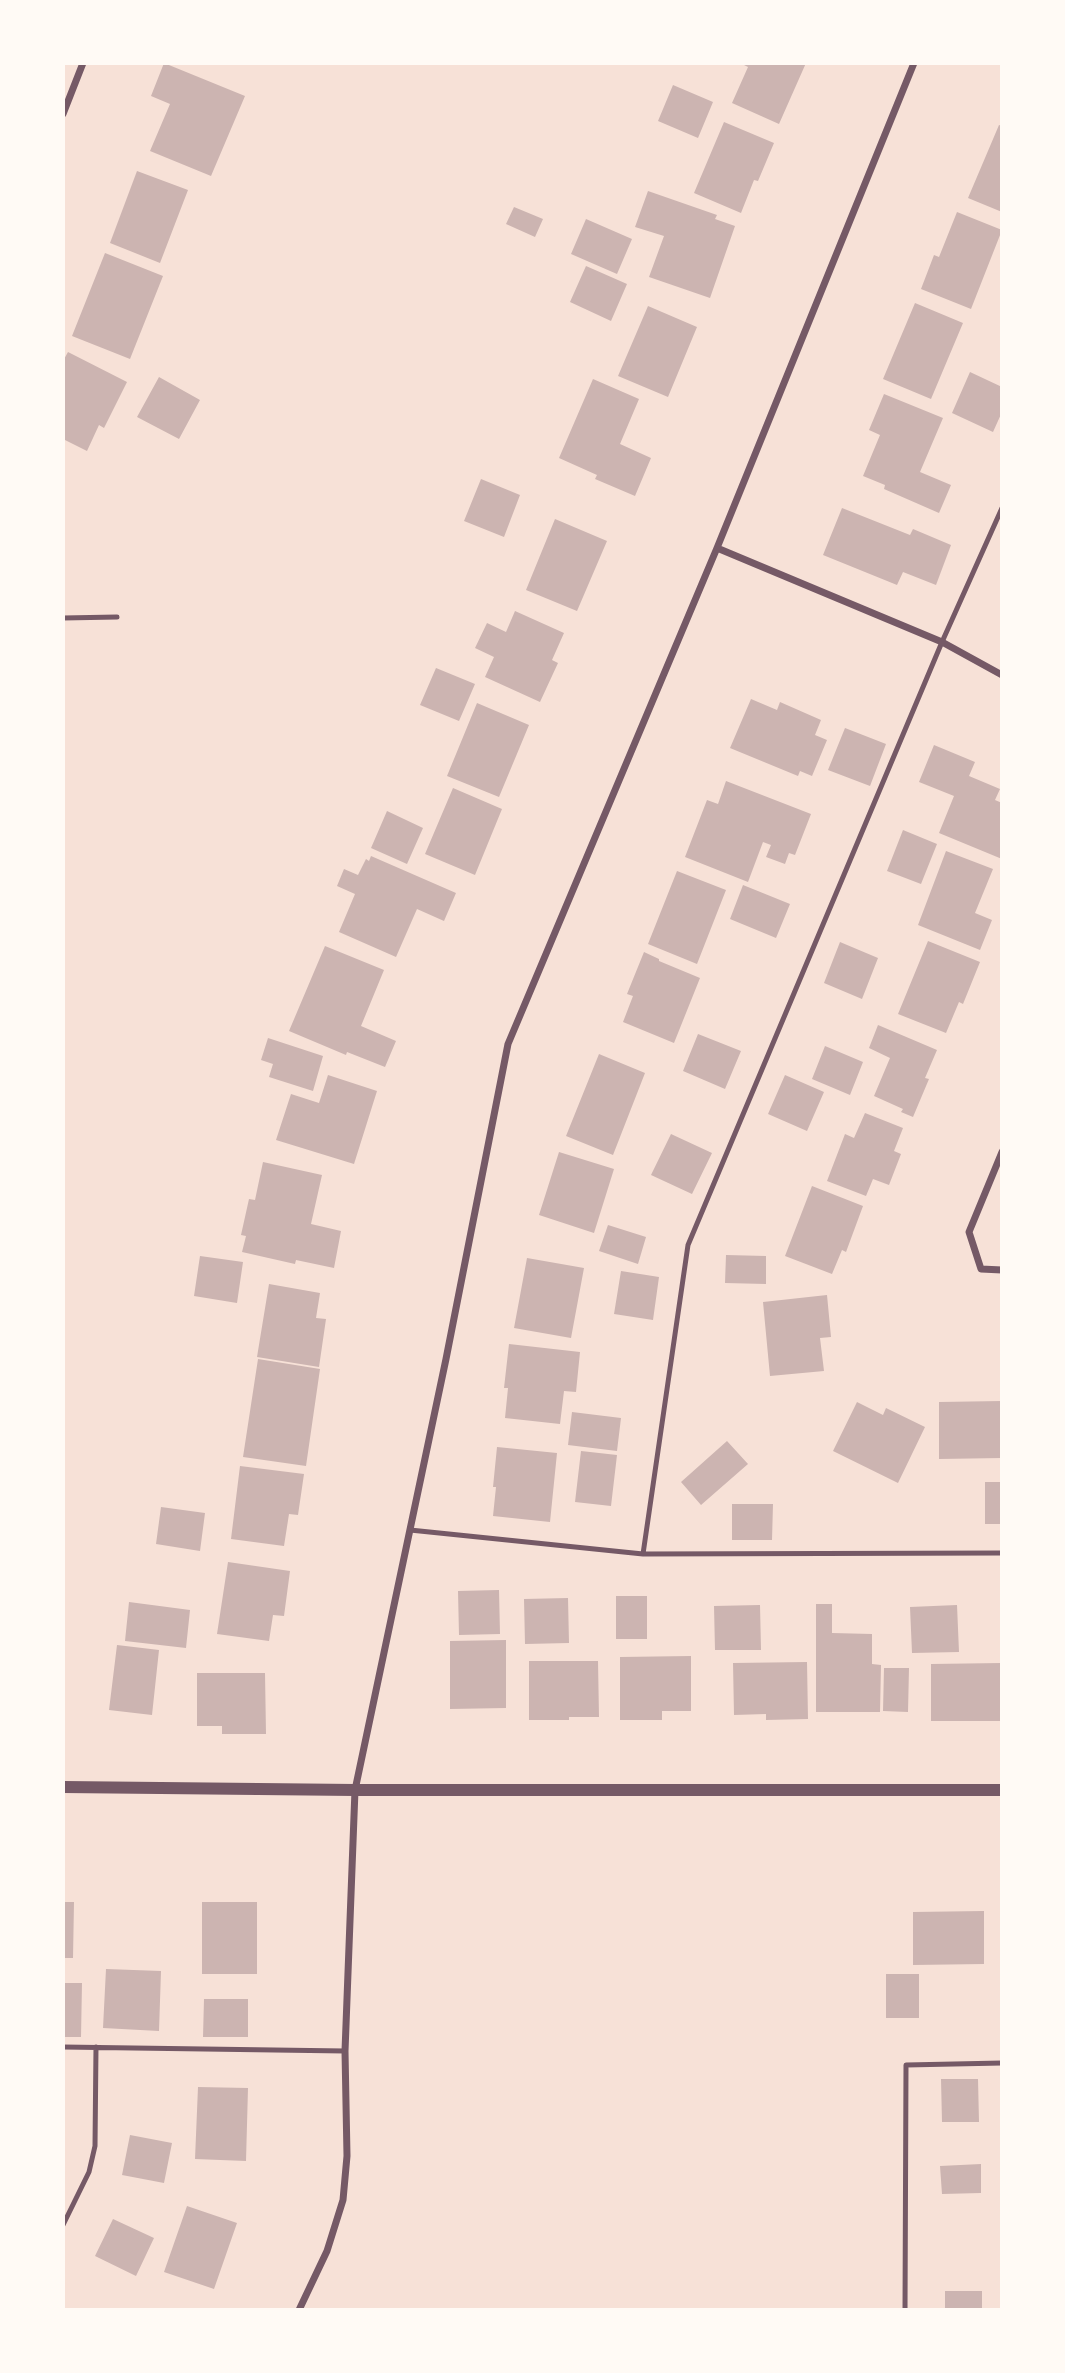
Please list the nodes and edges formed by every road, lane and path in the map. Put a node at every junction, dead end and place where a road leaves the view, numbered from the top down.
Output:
1 (83, 63) edge
2 (914, 63) edge
3 (66, 100) edge
4 (63, 114) edge
5 (1002, 508) edge
6 (716, 548) junction
7 (117, 617) dead end
8 (63, 618) edge
9 (942, 642) junction
10 (1002, 675) edge
11 (1002, 1152) edge
12 (1002, 1270) edge
13 (410, 1530) junction
14 (1002, 1553) edge
15 (643, 1555) junction
16 (63, 1787) edge
17 (355, 1790) junction
18 (1002, 1790) edge
19 (96, 2047) junction
20 (63, 2048) edge
21 (345, 2051) junction
22 (1002, 2063) edge
23 (63, 2225) edge
24 (299, 2310) edge
25 (905, 2310) edge

1 - 3 street
2 - 6 street
3 - 4 street
5 - 9 lane
6 - 9 street
6 - 13 street
7 - 8 lane
9 - 10 street
9 - 15 lane
11 - 12 street
13 - 15 lane
13 - 17 street
14 - 15 lane
16 - 17 street
17 - 18 street
17 - 21 street
19 - 20 lane
19 - 21 lane
19 - 23 lane
21 - 24 street
22 - 25 lane

